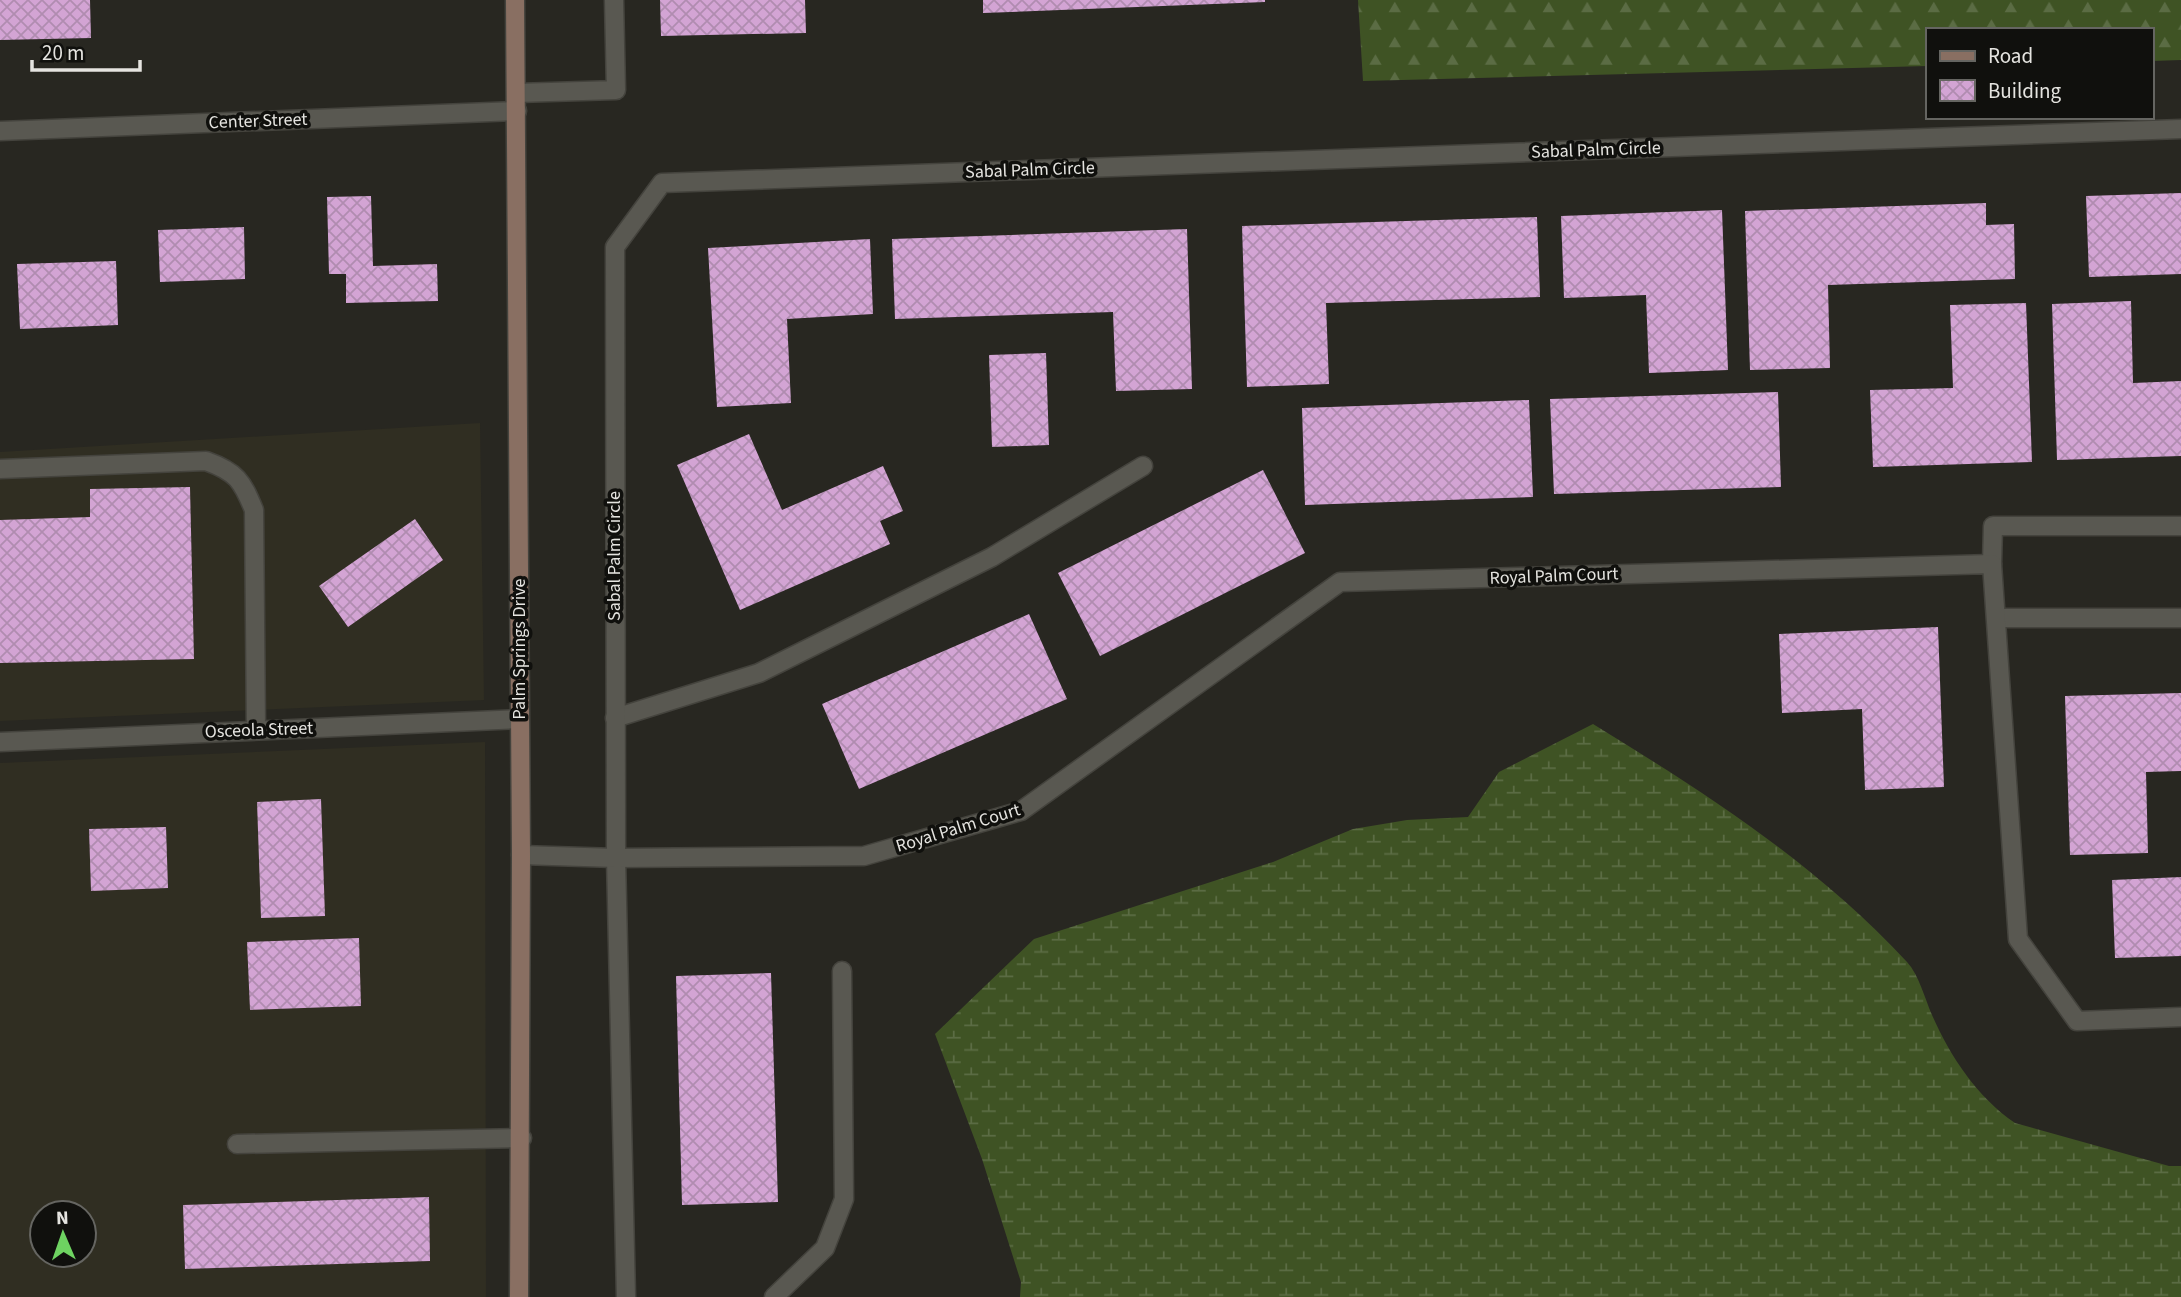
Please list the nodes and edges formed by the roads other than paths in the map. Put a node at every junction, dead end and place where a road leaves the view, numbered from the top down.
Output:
1 (515, 0) edge
2 (614, 0) edge
3 (517, 102) junction
4 (2181, 129) edge
5 (0, 131) edge
6 (1143, 466) dead end
7 (0, 468) edge
8 (2181, 526) edge
9 (1992, 564) junction
10 (1997, 618) junction
11 (2181, 618) edge
12 (615, 718) junction
13 (519, 719) junction
14 (256, 730) junction
15 (0, 742) edge
16 (521, 855) junction
17 (616, 858) junction
18 (842, 971) dead end
19 (2181, 1017) edge
20 (522, 1138) junction
21 (237, 1144) dead end
22 (519, 1297) edge
23 (626, 1297) edge
24 (774, 1297) edge

1 - 3 street, Palm Springs Drive
2 - 3 street, Center Street
3 - 5 street, Center Street
3 - 13 street, Palm Springs Drive
4 - 12 street, Sabal Palm Circle
6 - 12 street
7 - 14 street
8 - 9 street
9 - 10 street
9 - 17 street, Royal Palm Court
10 - 11 street
10 - 19 street
12 - 17 street, Sabal Palm Circle
13 - 14 street, Osceola Street
13 - 16 street, Palm Springs Drive
14 - 15 street, Osceola Street
16 - 17 street
16 - 20 street, Palm Springs Drive
17 - 23 street, Sabal Palm Circle
18 - 24 street
20 - 21 street
20 - 22 street, Palm Springs Drive

